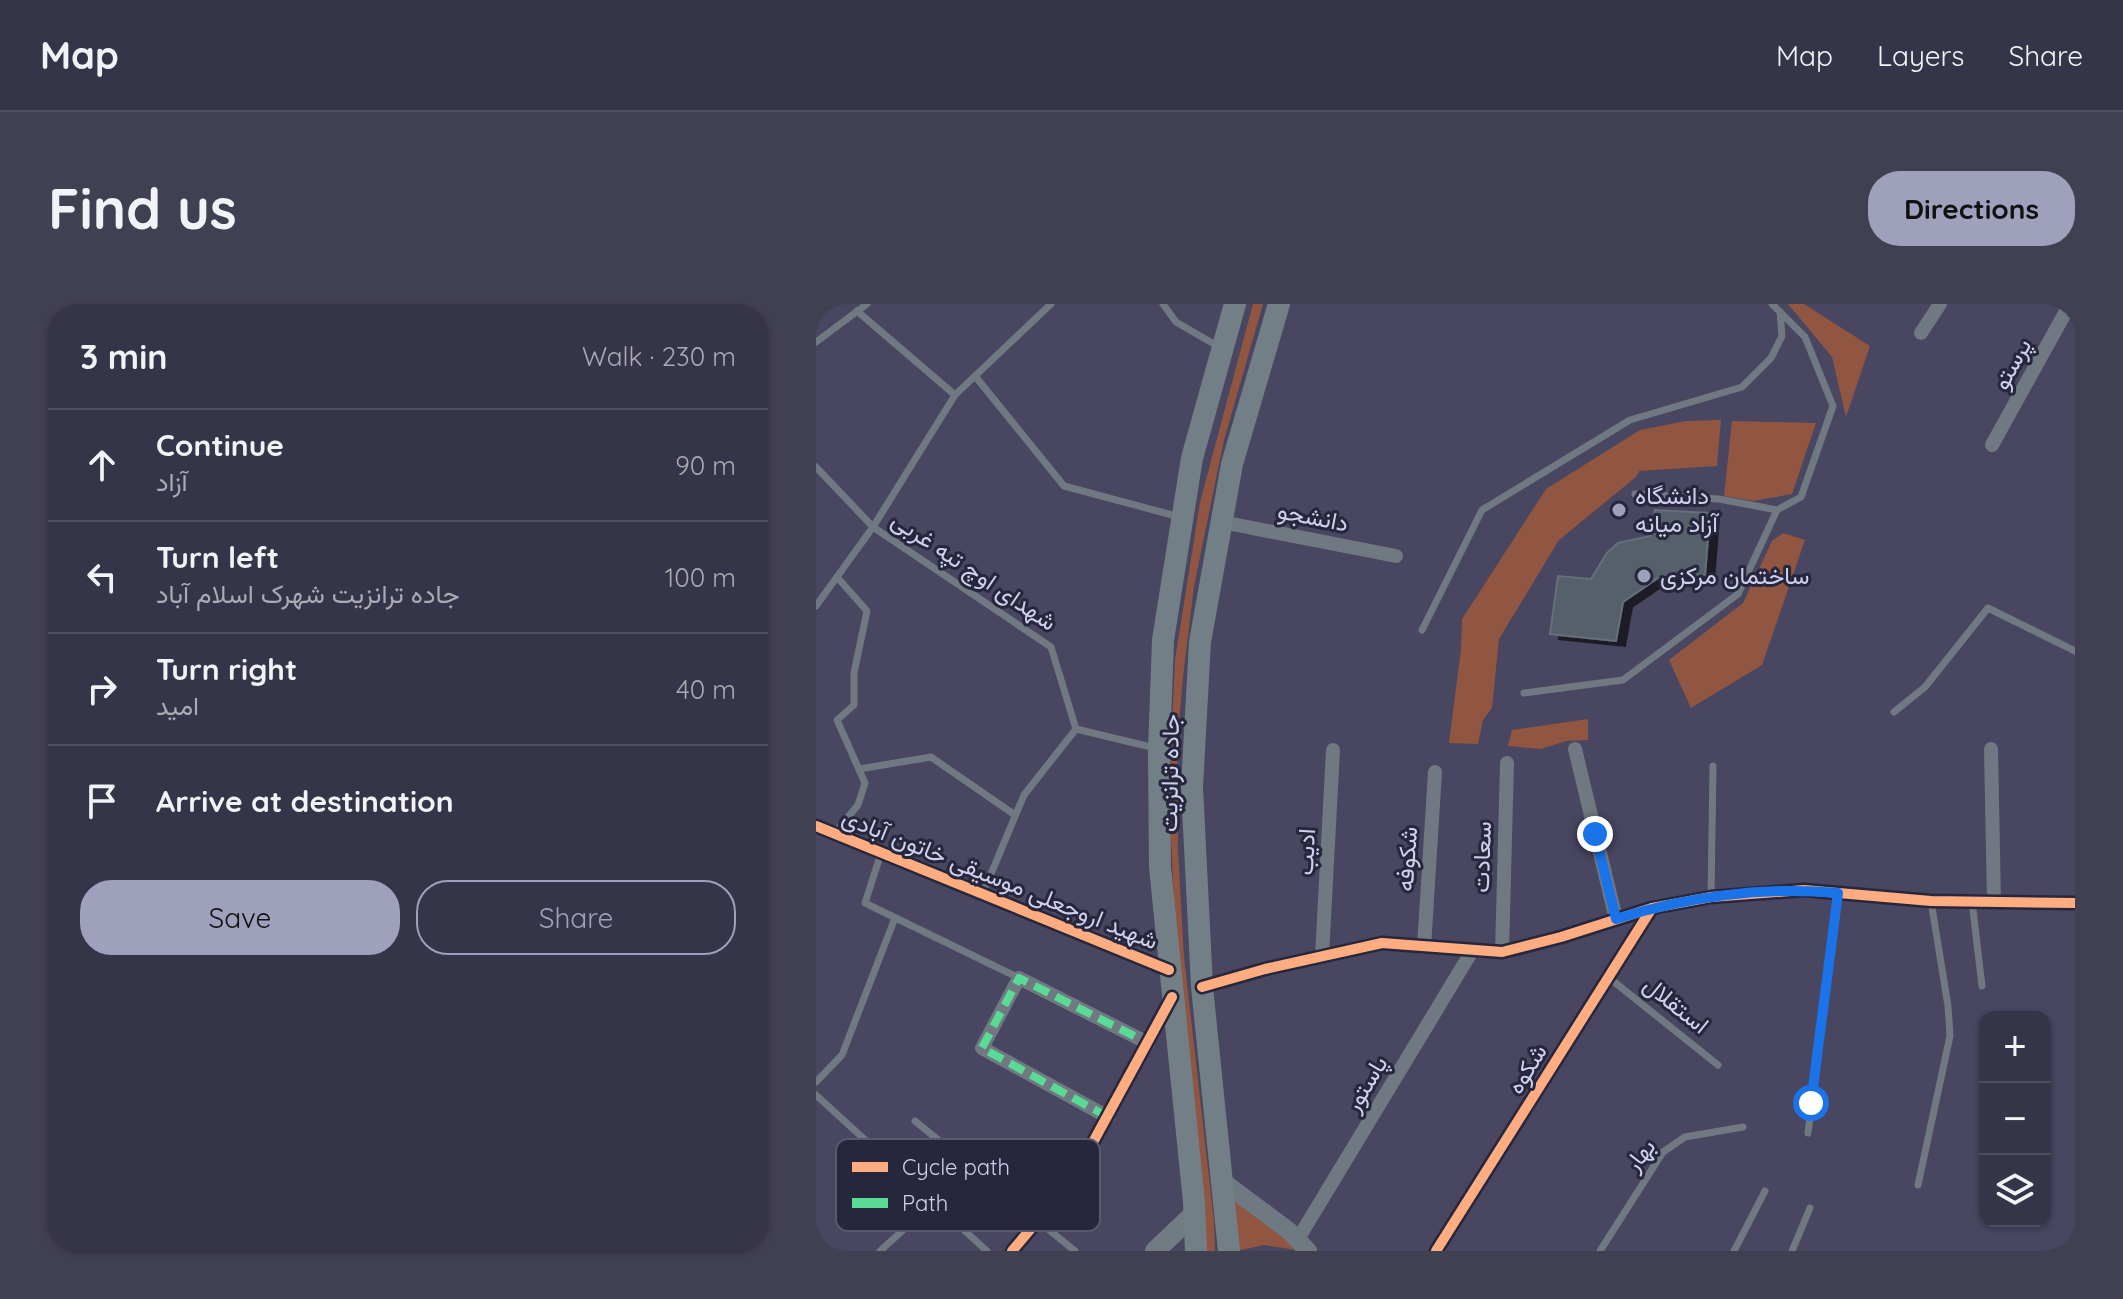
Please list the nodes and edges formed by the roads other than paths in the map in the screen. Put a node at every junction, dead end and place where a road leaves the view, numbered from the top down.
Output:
1 (867, 304) edge
2 (1051, 304) edge
3 (1163, 304) edge
4 (1235, 304) edge
5 (1279, 304) edge
6 (1772, 304) edge
7 (1940, 304) edge
8 (2070, 304) edge
9 (1780, 310) junction
10 (857, 311) junction
11 (1921, 333) dead end
12 (816, 342) edge
13 (1223, 349) junction
14 (975, 376) junction
15 (955, 395) junction
16 (1992, 445) dead end
17 (816, 467) edge
18 (1635, 494) dead end
19 (1777, 510) junction
20 (1182, 518) junction
21 (1222, 522) junction
22 (873, 527) junction
23 (1396, 556) dead end
24 (837, 577) junction
25 (816, 606) edge
26 (1422, 630) dead end
27 (2075, 651) edge
28 (1524, 693) dead end
29 (1894, 712) dead end
30 (1076, 729) junction
31 (1159, 749) junction
32 (1575, 749) dead end
33 (1991, 749) dead end
34 (1333, 750) dead end
35 (1507, 763) dead end
36 (1713, 766) dead end
37 (859, 769) junction
38 (1435, 772) dead end
39 (1015, 815) junction
40 (816, 826) edge
41 (834, 834) junction
42 (881, 853) junction
43 (983, 893) junction
44 (1838, 893) junction
45 (1711, 897) junction
46 (1931, 901) junction
47 (1972, 901) junction
48 (1994, 902) junction
49 (2075, 903) edge
50 (1652, 908) junction
51 (895, 918) junction
52 (1616, 919) junction
53 (1424, 947) junction
54 (1472, 951) junction
55 (1502, 952) junction
56 (1322, 956) junction
57 (1169, 970) junction
58 (1608, 977) junction
59 (1019, 978) junction
60 (1982, 986) dead end
61 (1202, 987) junction
62 (1172, 997) junction
63 (1148, 1043) junction
64 (1718, 1065) dead end
65 (816, 1082) edge
66 (816, 1095) edge
67 (1108, 1117) junction
68 (915, 1121) dead end
69 (1743, 1127) dead end
70 (1808, 1133) dead end
71 (865, 1139) edge
72 (937, 1139) edge
73 (1096, 1139) edge
74 (1222, 1181) junction
75 (1918, 1185) dead end
76 (1765, 1191) dead end
77 (1810, 1208) dead end
78 (1194, 1214) junction
79 (902, 1231) edge
80 (965, 1231) edge
81 (1031, 1231) edge
82 (1050, 1231) edge
83 (1303, 1245) edge
84 (880, 1251) edge
85 (987, 1251) edge
86 (1012, 1251) edge
87 (1075, 1251) edge
88 (1155, 1251) edge
89 (1196, 1251) edge
90 (1229, 1251) edge
91 (1436, 1251) edge
92 (1600, 1251) edge
93 (1734, 1251) edge
94 (1792, 1251) edge

1 - 10 lane
2 - 14 lane
3 - 13 lane
4 - 13 main road, جاده ترانزیت
5 - 21 main road, جاده ترانزیت
6 - 9 lane
7 - 11 street
8 - 16 street, پرستو
9 - 19 lane
9 - 26 lane
10 - 12 lane
10 - 15 lane
13 - 20 main road, جاده ترانزیت
14 - 15 lane
14 - 20 lane
15 - 22 lane
17 - 22 lane, شهدای اوچ تپه غربی
18 - 19 lane
19 - 28 lane
20 - 31 main road, جاده ترانزیت
21 - 23 street, دانشجو
21 - 61 main road, جاده ترانزیت
22 - 24 lane
22 - 30 lane, شهدای اوچ تپه غربی
24 - 25 lane
24 - 37 lane
27 - 29 lane
30 - 31 lane
30 - 39 lane
31 - 57 main road, جاده ترانزیت
32 - 52 street
33 - 48 street
34 - 56 street, ادیب
35 - 55 street, سعادت
36 - 45 lane
37 - 39 lane
37 - 41 lane
38 - 53 street, شکوفه
39 - 43 lane
40 - 41 street, شهید اروجعلی موسیقی خاتون آبادی
41 - 42 street, شهید اروجعلی موسیقی خاتون آبادی
42 - 43 street, شهید اروجعلی موسیقی خاتون آبادی
42 - 51 lane
43 - 57 street, شهید اروجعلی موسیقی خاتون آبادی
44 - 45 street
44 - 46 street
44 - 70 lane
45 - 50 street
46 - 47 street
46 - 75 lane
47 - 48 street
47 - 60 lane
48 - 49 street
50 - 52 street
50 - 58 street, شکوه
51 - 59 lane
51 - 65 lane
52 - 55 street
53 - 54 street
53 - 56 street
54 - 55 street
54 - 83 street, پاستور
56 - 61 street
57 - 62 main road, جاده ترانزیت
58 - 64 lane, استقلال
58 - 91 street, شکوه
59 - 63 street
59 - 67 street
61 - 74 main road, جاده ترانزیت
62 - 63 street
62 - 78 main road, جاده ترانزیت
63 - 67 street
66 - 71 lane
67 - 73 street
68 - 72 lane
69 - 92 lane, بهار
74 - 83 street
74 - 90 main road, جاده ترانزیت
76 - 93 lane
77 - 94 lane
78 - 88 main road
78 - 89 main road, جاده ترانزیت
79 - 84 lane
80 - 85 lane
81 - 86 street
82 - 87 lane

